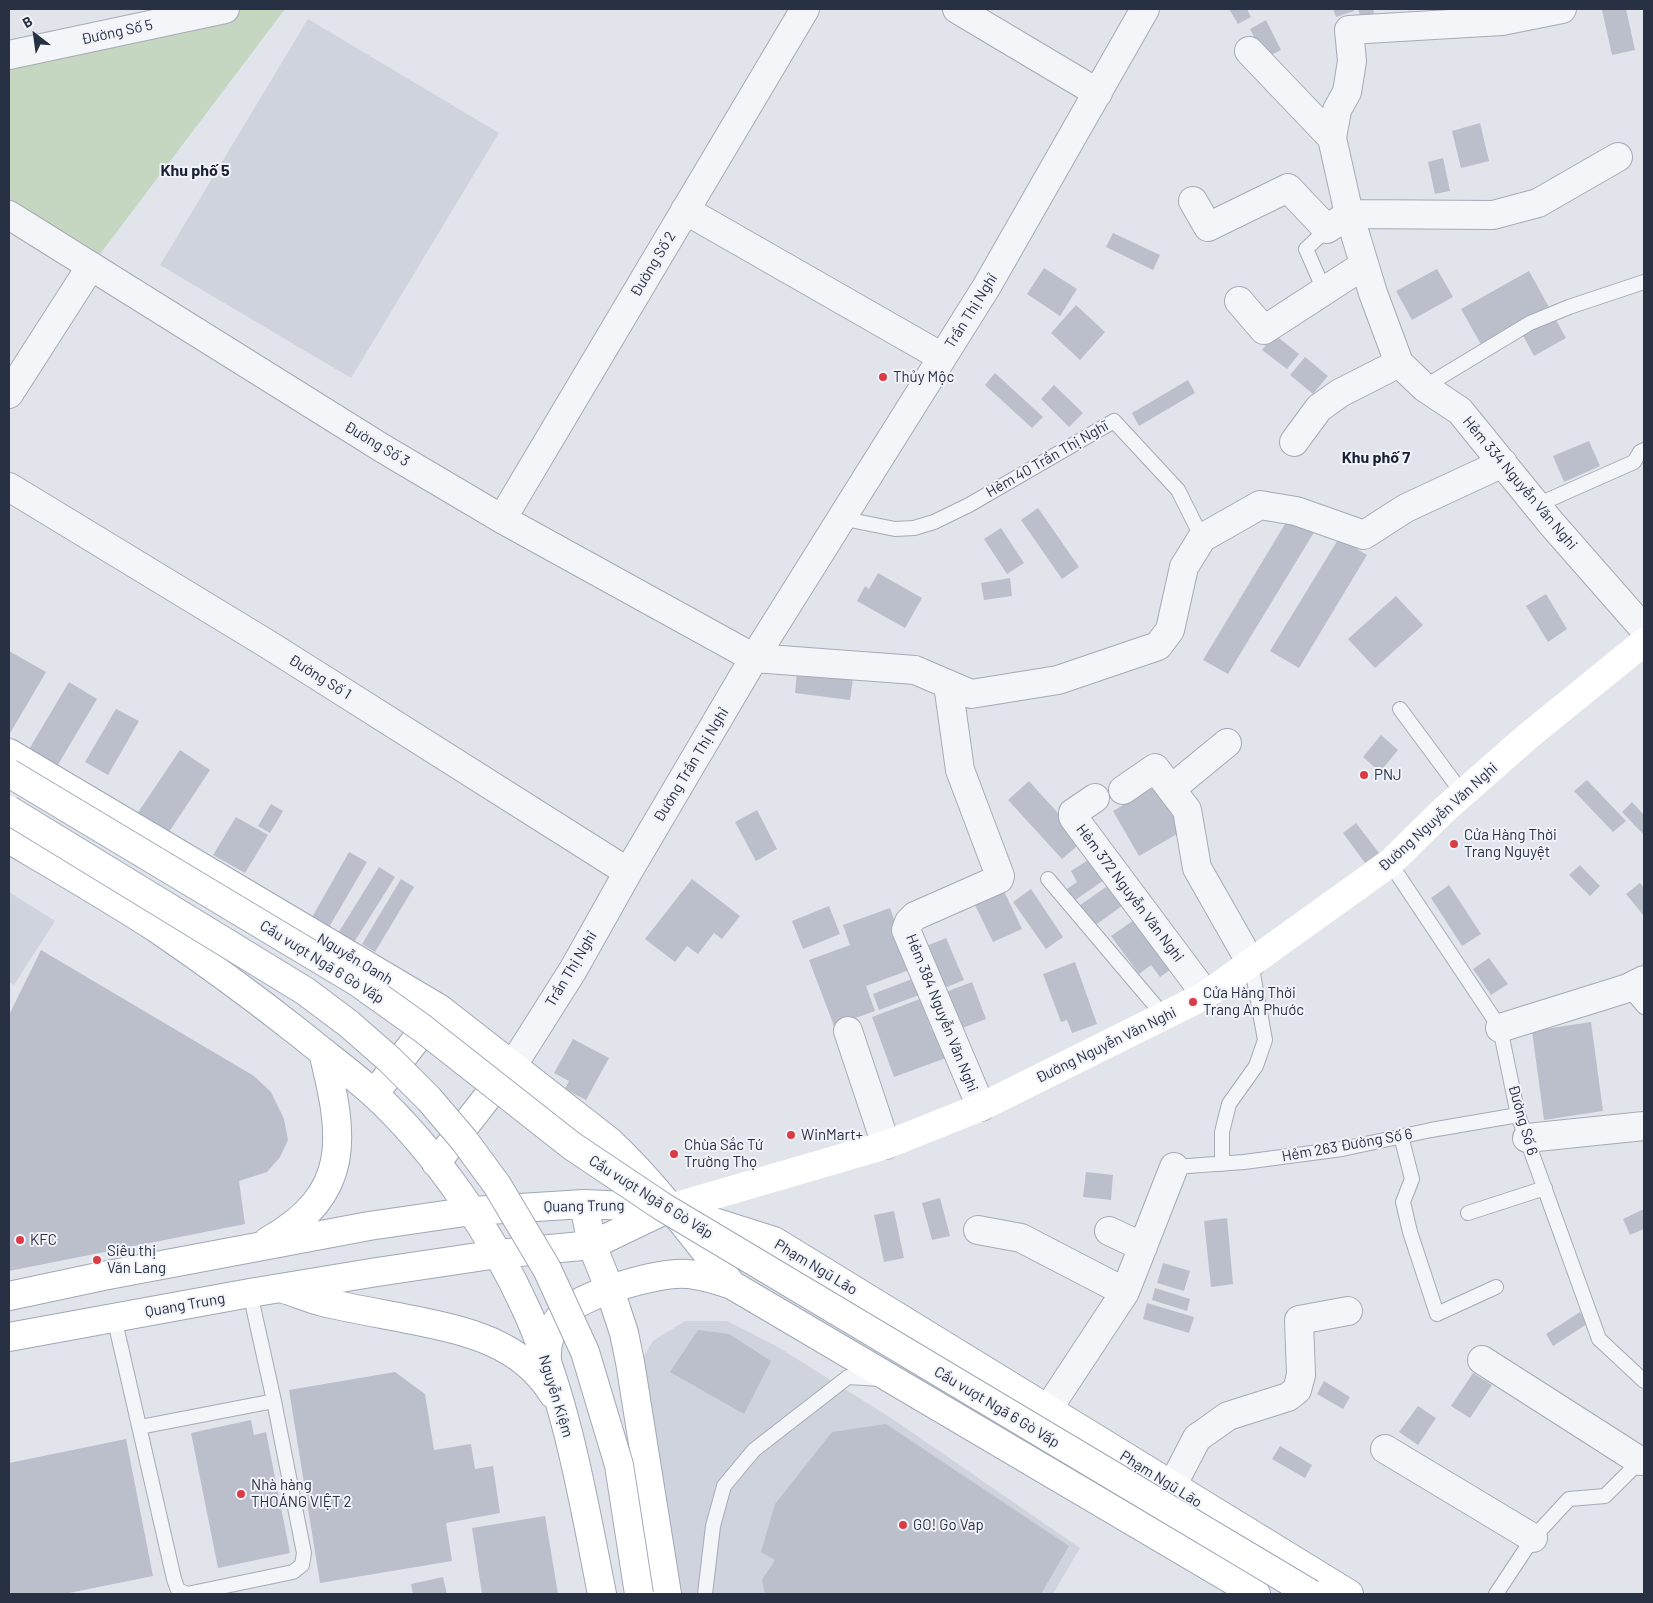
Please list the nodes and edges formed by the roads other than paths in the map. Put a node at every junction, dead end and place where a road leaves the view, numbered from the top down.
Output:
1 (225, 9) edge
2 (805, 9) edge
3 (957, 9) edge
4 (1145, 9) edge
5 (1562, 9) edge
6 (1463, 16) edge
7 (1411, 18) edge
8 (1249, 51) dead end
9 (9, 55) edge
10 (1098, 93) junction
11 (1332, 138) junction
12 (1618, 157) dead end
13 (1193, 201) dead end
14 (685, 210) junction
15 (1349, 214) junction
16 (9, 215) edge
17 (1327, 229) junction
18 (1364, 265) junction
19 (91, 266) junction
20 (1644, 282) edge
21 (1324, 290) junction
22 (1239, 301) dead end
23 (942, 357) junction
24 (1399, 363) junction
25 (1424, 387) junction
26 (9, 394) edge
27 (1294, 442) dead end
28 (1644, 450) edge
29 (1503, 463) junction
30 (9, 487) edge
31 (1536, 505) junction
32 (840, 518) junction
33 (502, 519) junction
34 (1202, 538) junction
35 (1644, 640) edge
36 (754, 658) junction
37 (948, 684) junction
38 (1400, 709) dead end
39 (1227, 743) dead end
40 (9, 753) edge
41 (9, 773) edge
42 (1171, 789) junction
43 (1123, 790) dead end
44 (1463, 794) junction
45 (1095, 798) dead end
46 (9, 810) edge
47 (9, 839) edge
48 (1390, 863) junction
49 (628, 872) junction
50 (1048, 879) dead end
51 (1251, 963) junction
52 (1639, 991) edge
53 (1206, 995) junction
54 (440, 1009) junction
55 (1164, 1016) junction
56 (1500, 1028) junction
57 (848, 1031) dead end
58 (323, 1052) junction
59 (513, 1065) junction
60 (374, 1094) junction
61 (981, 1107) junction
62 (1522, 1126) junction
63 (1644, 1126) edge
64 (1401, 1136) junction
65 (886, 1145) junction
66 (436, 1163) junction
67 (1222, 1164) junction
68 (1174, 1167) joint
69 (1545, 1188) junction
70 (584, 1204) junction
71 (670, 1208) junction
72 (472, 1211) junction
73 (1468, 1213) dead end
74 (978, 1230) dead end
75 (1109, 1231) dead end
76 (592, 1245) junction
77 (256, 1247) junction
78 (1143, 1247) junction
79 (498, 1254) junction
80 (103, 1276) junction
81 (732, 1285) junction
82 (1496, 1287) dead end
83 (280, 1288) junction
84 (610, 1290) junction
85 (1126, 1292) junction
86 (250, 1293) junction
87 (9, 1296) edge
88 (1348, 1311) dead end
89 (114, 1318) junction
90 (9, 1336) edge
91 (547, 1360) junction
92 (1482, 1360) dead end
93 (892, 1380) junction
94 (1644, 1381) edge
95 (274, 1401) junction
96 (563, 1410) junction
97 (1048, 1410) junction
98 (140, 1427) junction
99 (1385, 1449) dead end
100 (1642, 1459) edge
101 (1172, 1486) junction
102 (1533, 1538) junction
103 (602, 1594) edge
104 (639, 1594) edge
105 (667, 1594) edge
106 (705, 1594) edge
107 (1256, 1594) edge
108 (1311, 1594) edge
109 (1349, 1594) edge
110 (1496, 1594) edge

1 - 9 street, Đường Số 5
2 - 14 street, Đường Số 2
3 - 10 street
4 - 10 street, Trần Thị Nghỉ
5 - 6 street, Hẻm 334 Nguyễn Văn Nghi
6 - 7 street, Hẻm 334 Nguyễn Văn Nghi
7 - 11 street, Hẻm 334 Nguyễn Văn Nghi
8 - 11 street
10 - 23 street, Trần Thị Nghỉ
11 - 15 street, Hẻm 334 Nguyễn Văn Nghi
12 - 15 street
13 - 17 street
14 - 23 street
14 - 33 street, Đường Số 2
15 - 17 street
15 - 18 street, Hẻm 334 Nguyễn Văn Nghi
16 - 19 street, Đường Số 3
17 - 21 lane
18 - 21 street
18 - 24 street, Hẻm 334 Nguyễn Văn Nghi
19 - 26 street
19 - 33 street, Đường Số 3
20 - 25 lane
21 - 22 street
23 - 32 street, Trần Thị Nghỉ
24 - 25 street, Hẻm 334 Nguyễn Văn Nghi
24 - 27 street
25 - 29 street, Hẻm 334 Nguyễn Văn Nghi
28 - 31 lane
29 - 31 street, Hẻm 334 Nguyễn Văn Nghi
29 - 34 street
30 - 49 street, Đường Số 1
31 - 35 street, Hẻm 334 Nguyễn Văn Nghi
32 - 34 lane, Hẻm 40 Trần Thị Nghĩ
32 - 36 street, Trần Thị Nghỉ
33 - 36 street, Đường Số 3
34 - 37 street
35 - 44 main road, Đường Nguyễn Văn Nghi
36 - 37 street
36 - 49 street, Đường Trần Thị Nghỉ
37 - 61 street, Hẻm 384 Nguyễn Văn Nghi
38 - 44 lane
39 - 42 street
40 - 54 main road, Nguyễn Oanh
41 - 108 main road, Cầu vượt Ngã 6 Gò Vấp, bridge
42 - 43 street
42 - 51 street
44 - 48 main road, Đường Nguyễn Văn Nghi
45 - 53 street, Hẻm 372 Nguyễn Văn Nghi
46 - 104 main road, bridge
47 - 58 main road
48 - 51 main road, Đường Nguyễn Văn Nghi
48 - 56 lane, Đường Số 6
49 - 59 street, Trần Thị Nghỉ
50 - 55 lane
51 - 53 main road, Đường Nguyễn Văn Nghi
51 - 67 lane
52 - 56 street
53 - 55 main road, Đường Nguyễn Văn Nghi
54 - 59 main road, Nguyễn Oanh
54 - 60 main road
55 - 61 main road, Đường Nguyễn Văn Nghi
56 - 62 lane, Đường Số 6
57 - 65 street
58 - 60 main road
58 - 77 main road
59 - 66 main road
59 - 71 main road, Nguyễn Oanh
60 - 66 main road
61 - 65 main road, Đường Nguyễn Văn Nghi
62 - 63 street
62 - 64 lane, Hẻm 263 Đường Số 6
62 - 69 lane, Đường Số 6
64 - 67 lane, Hẻm 263 Đường Số 6
64 - 82 lane
65 - 71 main road, Đường Nguyễn Văn Nghi
66 - 72 main road
67 - 68 lane, Hẻm 263 Đường Số 6
68 - 78 street
69 - 73 lane
69 - 94 lane, Đường Số 6
70 - 71 main road, Quang Trung
70 - 72 main road, Quang Trung
70 - 76 main road
71 - 76 main road, Quang Trung
71 - 81 main road
71 - 97 main road, Phạm Ngũ Lão
72 - 77 main road, Quang Trung
72 - 79 main road, Nguyễn Kiệm
74 - 85 street
75 - 78 street
76 - 79 main road, Quang Trung
76 - 84 main road
77 - 80 main road, Quang Trung
78 - 85 street
79 - 83 main road, Quang Trung
79 - 91 main road, Nguyễn Kiệm
80 - 87 main road, Quang Trung
80 - 89 main road
81 - 84 main road
81 - 93 main road
83 - 86 main road, Quang Trung
83 - 96 main road
84 - 91 main road
84 - 105 main road
85 - 97 street
86 - 89 main road, Quang Trung
86 - 95 lane
88 - 101 street
89 - 90 main road, Quang Trung
89 - 98 lane
91 - 96 main road, Nguyễn Kiệm
92 - 100 street
93 - 106 lane
93 - 107 main road
95 - 98 lane
95 - 98 lane
96 - 103 main road, Nguyễn Kiệm
97 - 101 main road, Phạm Ngũ Lão
99 - 102 street
100 - 102 lane
101 - 109 main road, Phạm Ngũ Lão
102 - 110 lane

